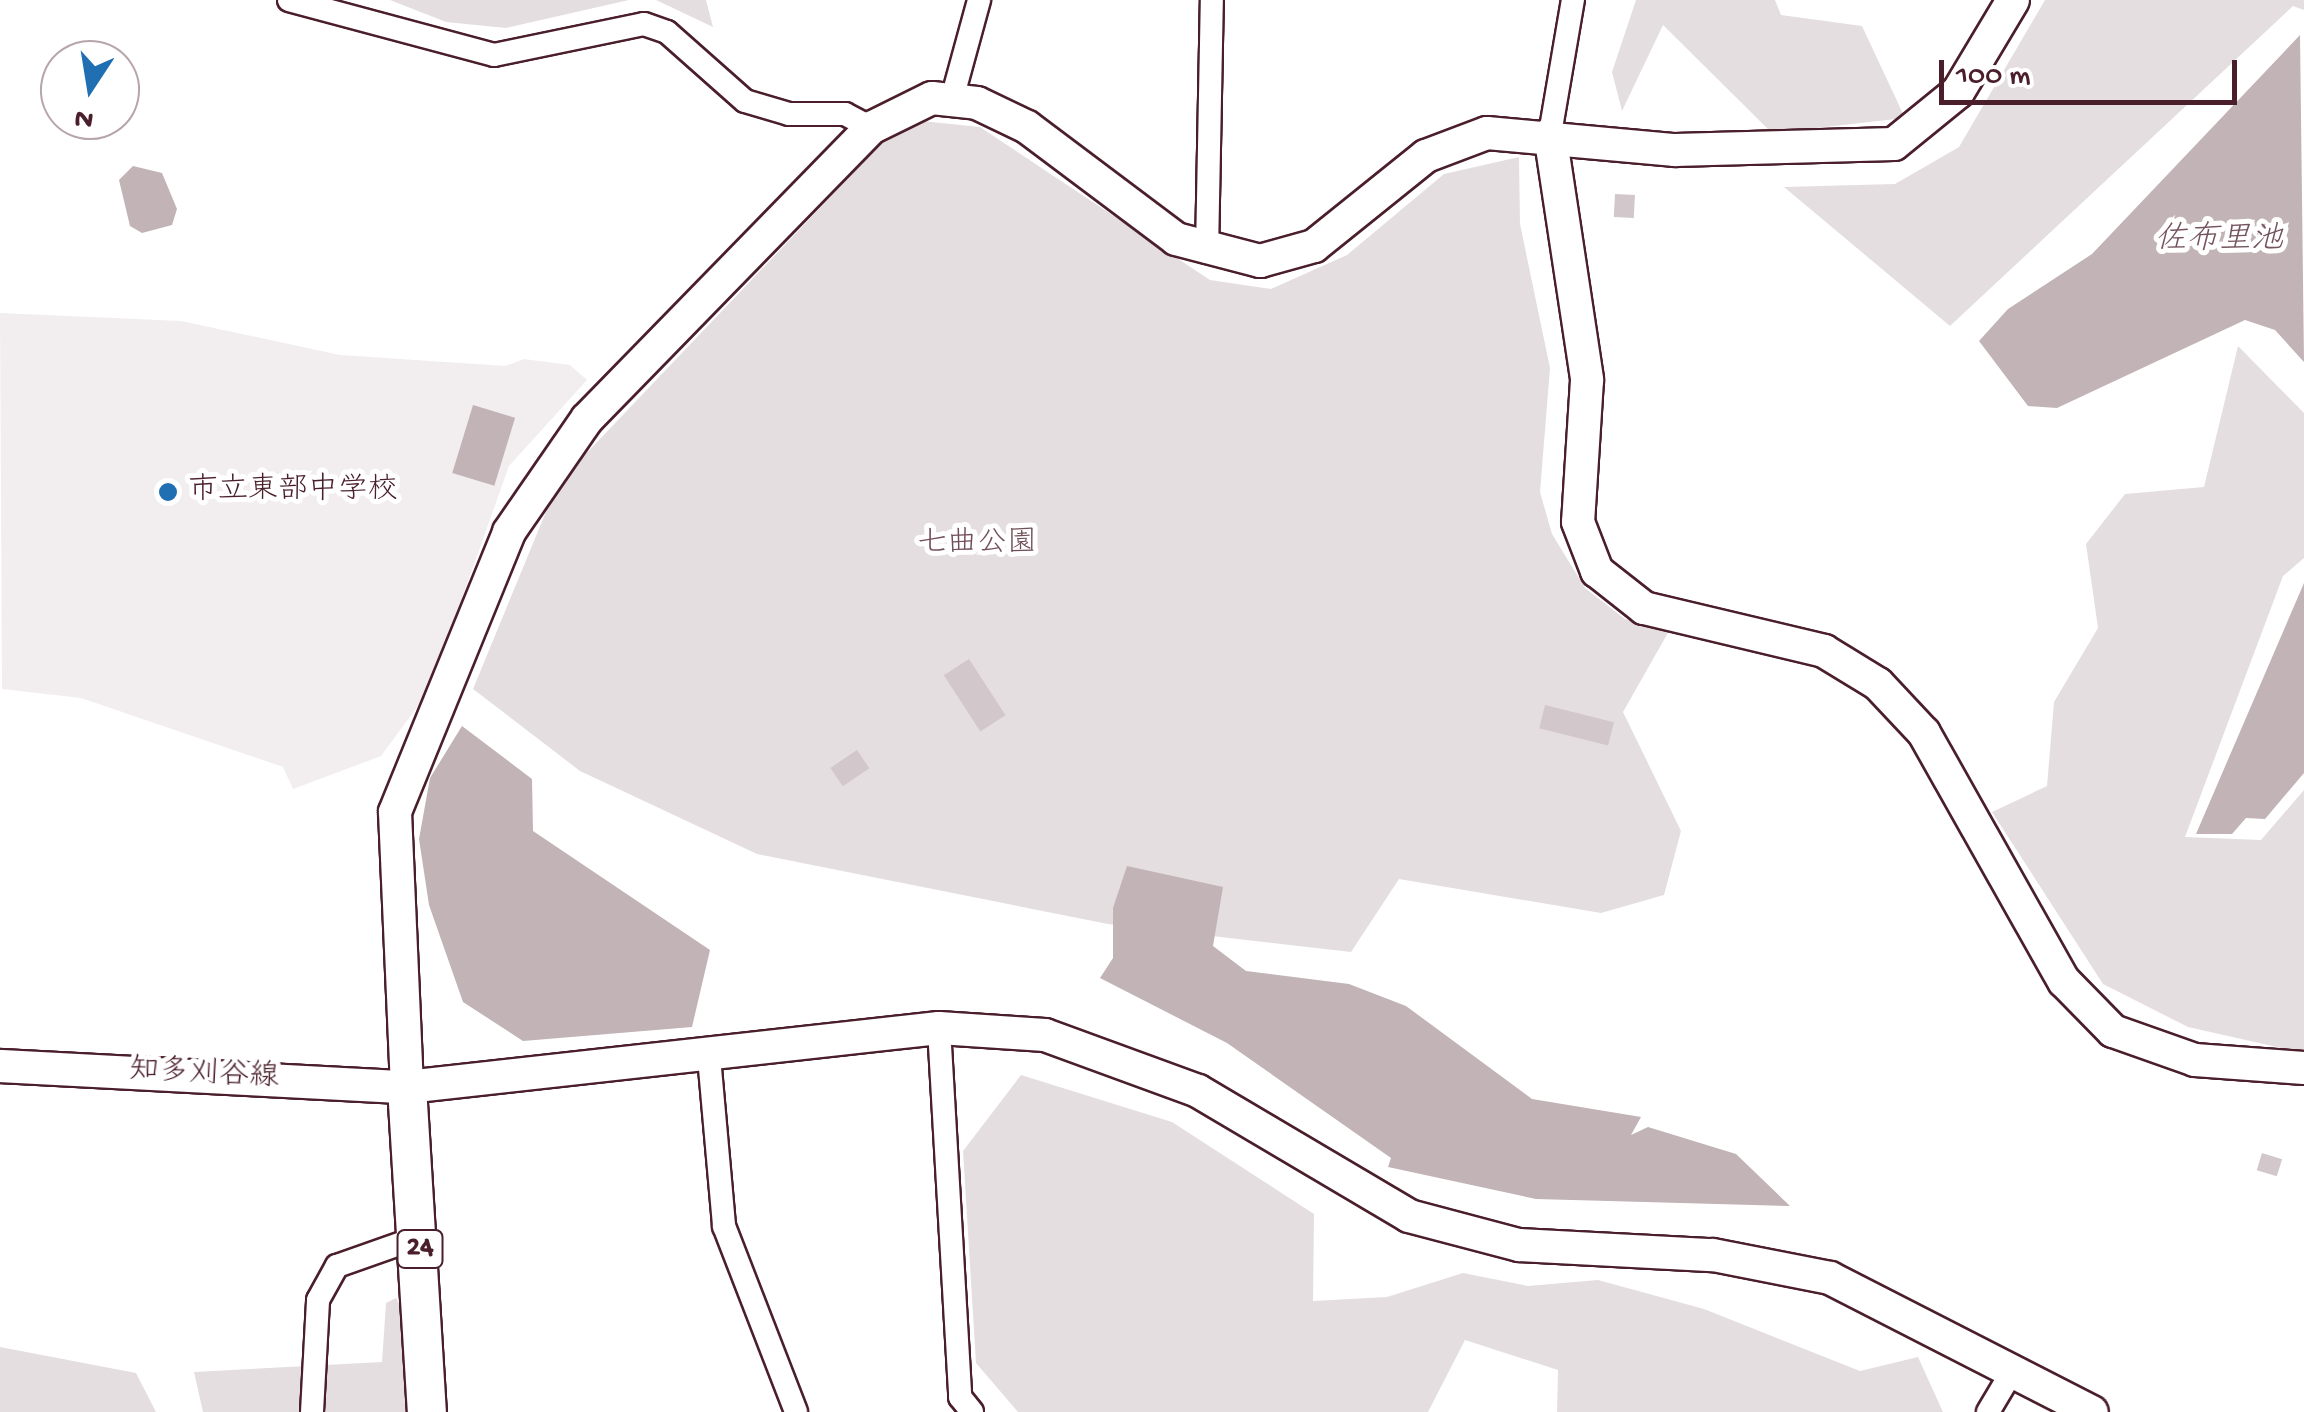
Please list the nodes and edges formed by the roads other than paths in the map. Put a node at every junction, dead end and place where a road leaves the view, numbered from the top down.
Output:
1 (290, 0) edge
2 (979, 0) edge
3 (1212, 0) edge
4 (1573, 0) edge
5 (2013, 0) edge
6 (952, 99) junction
7 (870, 128) junction
8 (1550, 134) junction
9 (1207, 252) junction
10 (940, 1028) junction
11 (709, 1056) junction
12 (0, 1066) edge
13 (2304, 1068) edge
14 (407, 1086) junction
15 (419, 1237) junction
16 (2013, 1370) junction
17 (312, 1412) edge
18 (427, 1412) edge
19 (796, 1412) edge
20 (972, 1412) edge
21 (1988, 1412) edge
22 (2092, 1412) edge

1 - 7 street
2 - 6 street
3 - 9 street
4 - 8 street
5 - 8 street
6 - 7 street
6 - 9 street
7 - 14 street
8 - 9 street
8 - 13 street
10 - 11 street, 知多刈谷線
10 - 16 street, 知多刈谷線
10 - 20 street
11 - 14 street, 知多刈谷線
11 - 19 street
12 - 14 street, 知多刈谷線
14 - 15 main road, 24
15 - 17 street
15 - 18 main road, 24
16 - 21 street
16 - 22 street, 知多刈谷線

